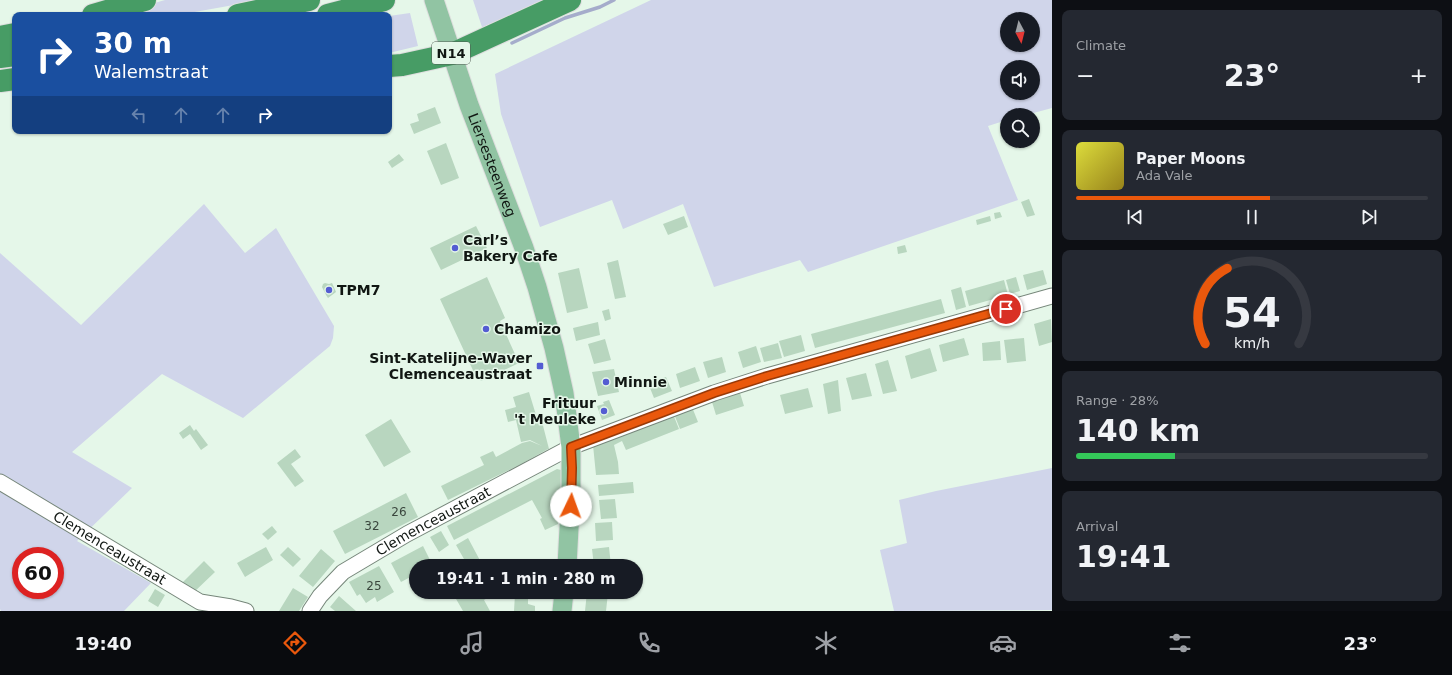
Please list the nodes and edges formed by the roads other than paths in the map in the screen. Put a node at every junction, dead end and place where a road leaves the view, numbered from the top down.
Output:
1 (145, 0) edge
2 (309, 0) edge
3 (384, 0) edge
4 (570, 0) edge
5 (434, 1) edge
6 (103, 12) edge
7 (252, 12) edge
8 (339, 12) edge
9 (12, 35) edge
10 (0, 37) edge
11 (452, 54) junction
12 (12, 55) edge
13 (0, 57) edge
14 (392, 66) edge
15 (12, 79) edge
16 (0, 81) edge
17 (12, 94) edge
18 (0, 96) edge
19 (1052, 296) edge
20 (571, 447) junction
21 (0, 482) edge
22 (567, 559) edge
23 (563, 599) edge
24 (246, 611) edge
25 (310, 611) edge
26 (562, 611) edge

1 - 6 highway
2 - 7 highway
3 - 8 highway
4 - 11 highway
5 - 11 main road, Liersesteenweg / N14
9 - 10 highway
11 - 14 highway
11 - 20 main road, Liersesteenweg / N14
12 - 13 highway
15 - 16 highway
17 - 18 highway
19 - 20 street, Clemenceaustraat
20 - 22 main road, Liersesteenweg / N14
20 - 25 street, Clemenceaustraat
21 - 24 street, Clemenceaustraat
23 - 26 main road

